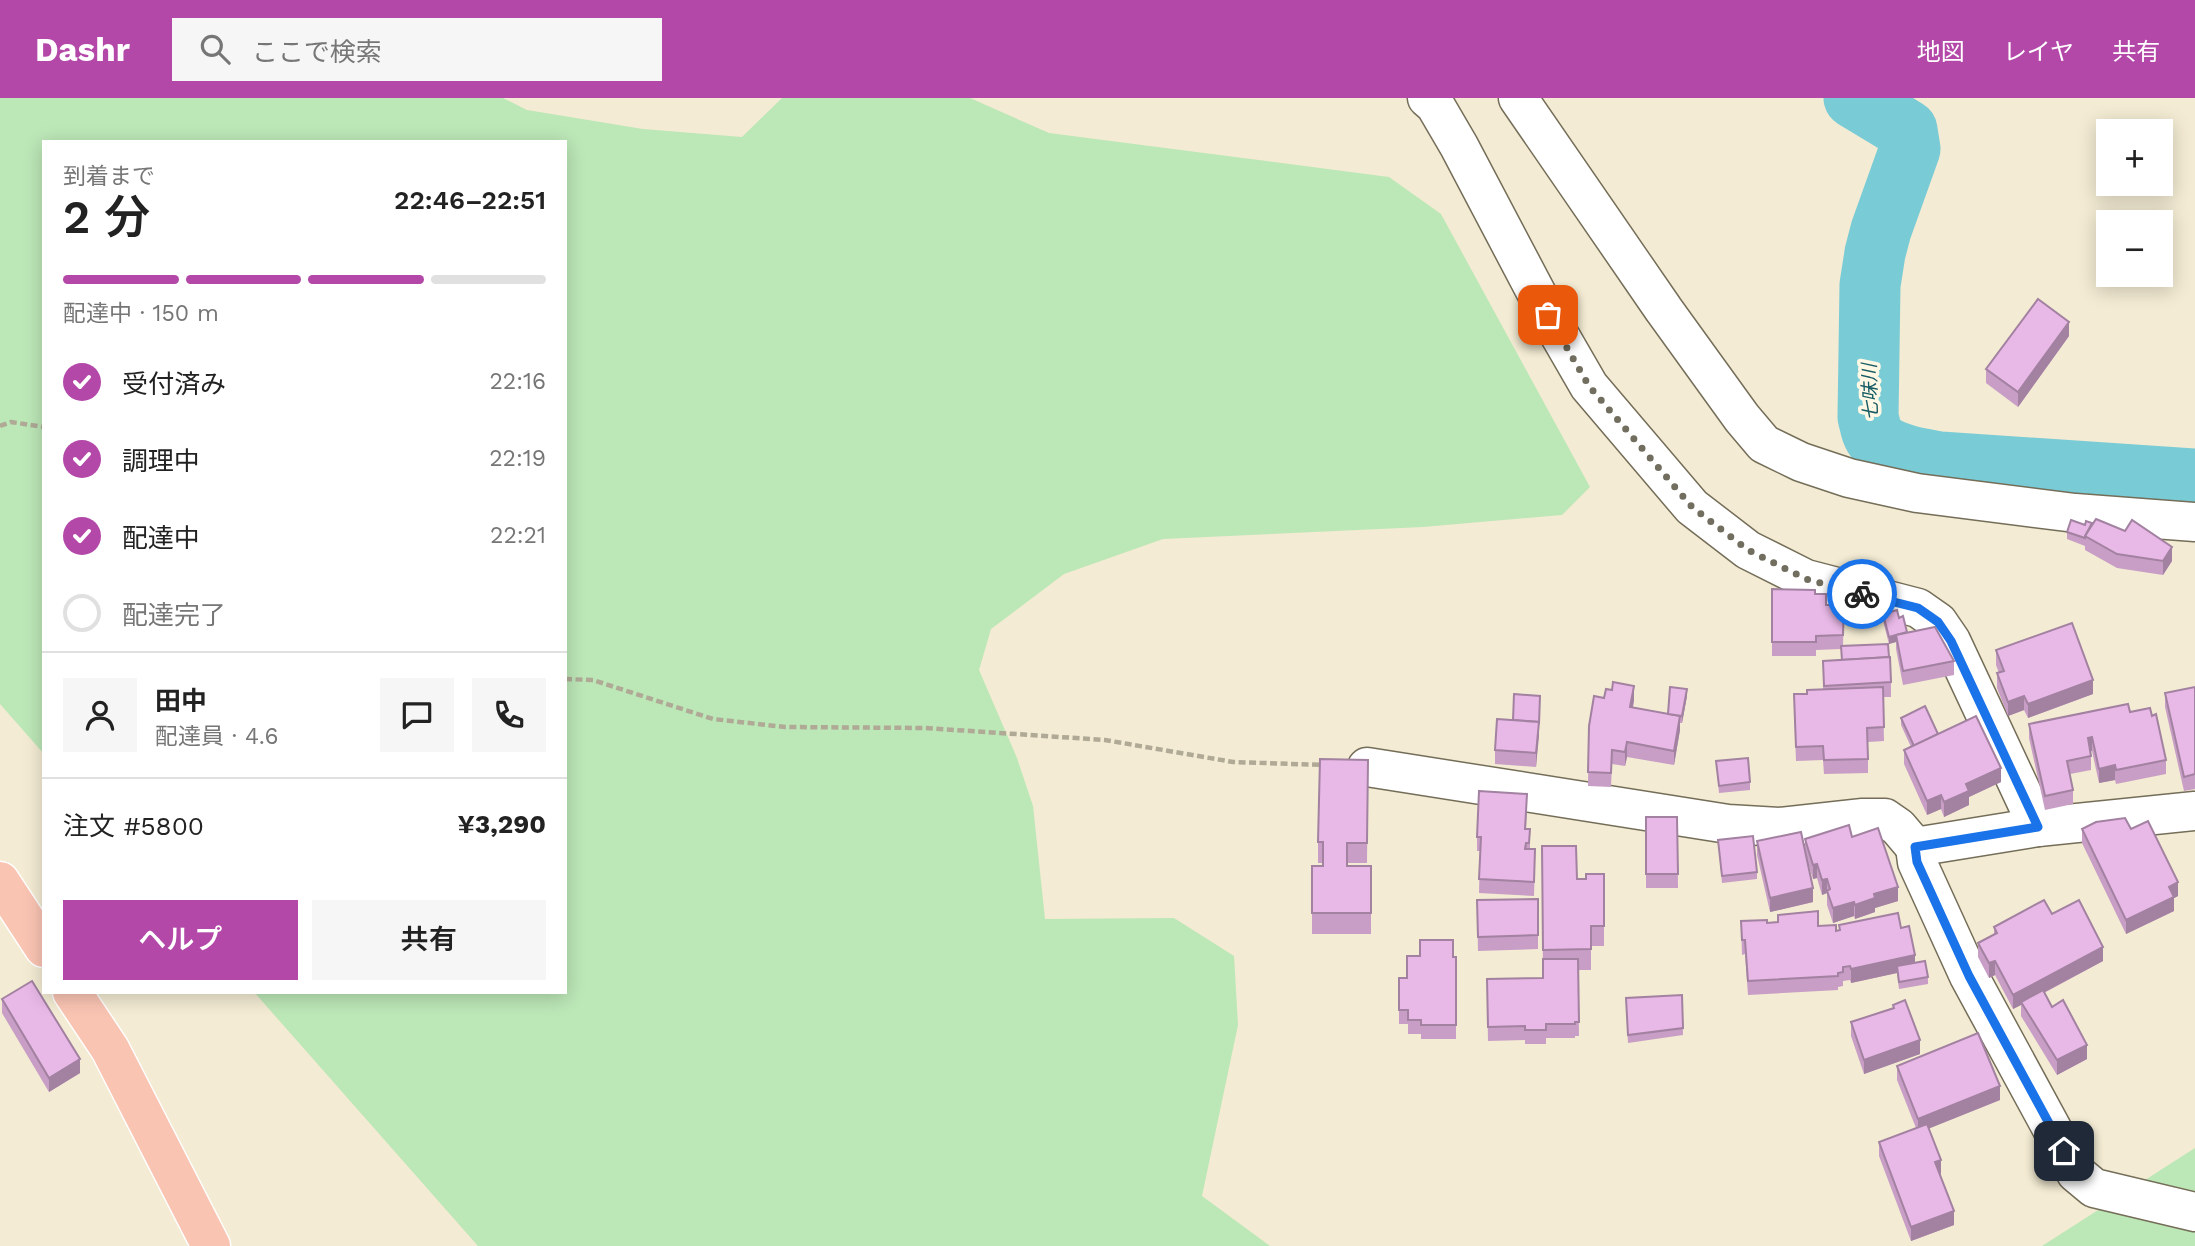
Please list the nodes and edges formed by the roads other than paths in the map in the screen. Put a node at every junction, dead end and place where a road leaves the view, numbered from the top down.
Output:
1 (1427, 98) edge
2 (1518, 98) edge
3 (2195, 522) edge
4 (1367, 767) edge
5 (2195, 811) edge
6 (2038, 827) junction
7 (1915, 847) junction
8 (0, 881) edge
9 (42, 945) edge
10 (73, 994) edge
11 (2195, 1212) edge
12 (211, 1246) edge

1 - 6 street
2 - 3 street
4 - 7 street
5 - 6 street
6 - 7 street
7 - 11 street
8 - 9 highway
10 - 12 highway

